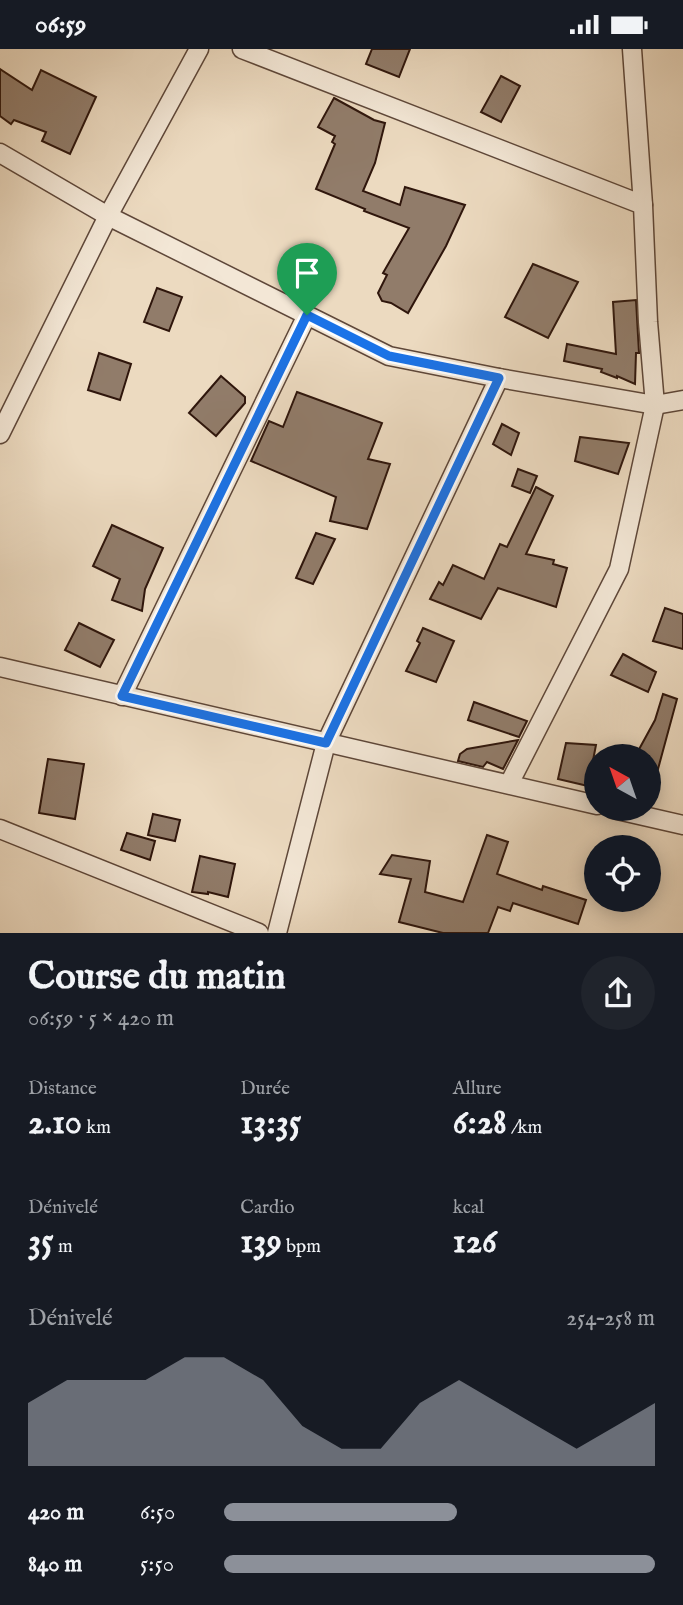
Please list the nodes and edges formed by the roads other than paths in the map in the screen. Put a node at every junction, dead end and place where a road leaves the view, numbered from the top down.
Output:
1 (199, 49) edge
2 (242, 49) edge
3 (632, 49) edge
4 (0, 153) edge
5 (643, 205) junction
6 (108, 216) junction
7 (307, 315) junction
8 (499, 378) junction
9 (683, 400) edge
10 (655, 405) junction
11 (0, 434) edge
12 (0, 667) edge
13 (122, 696) junction
14 (326, 743) junction
15 (509, 784) junction
16 (584, 802) edge
17 (662, 820) edge
18 (683, 825) edge
19 (0, 829) edge
20 (260, 933) edge
21 (277, 933) edge

1 - 6 street
2 - 5 street
3 - 5 street
4 - 6 street
5 - 10 street
6 - 7 street
6 - 11 street
7 - 8 street
7 - 13 street
8 - 10 street
8 - 14 street
9 - 10 street
10 - 15 street
12 - 13 street
13 - 14 street
14 - 15 street
14 - 21 street
15 - 16 street
17 - 18 street
19 - 20 street

